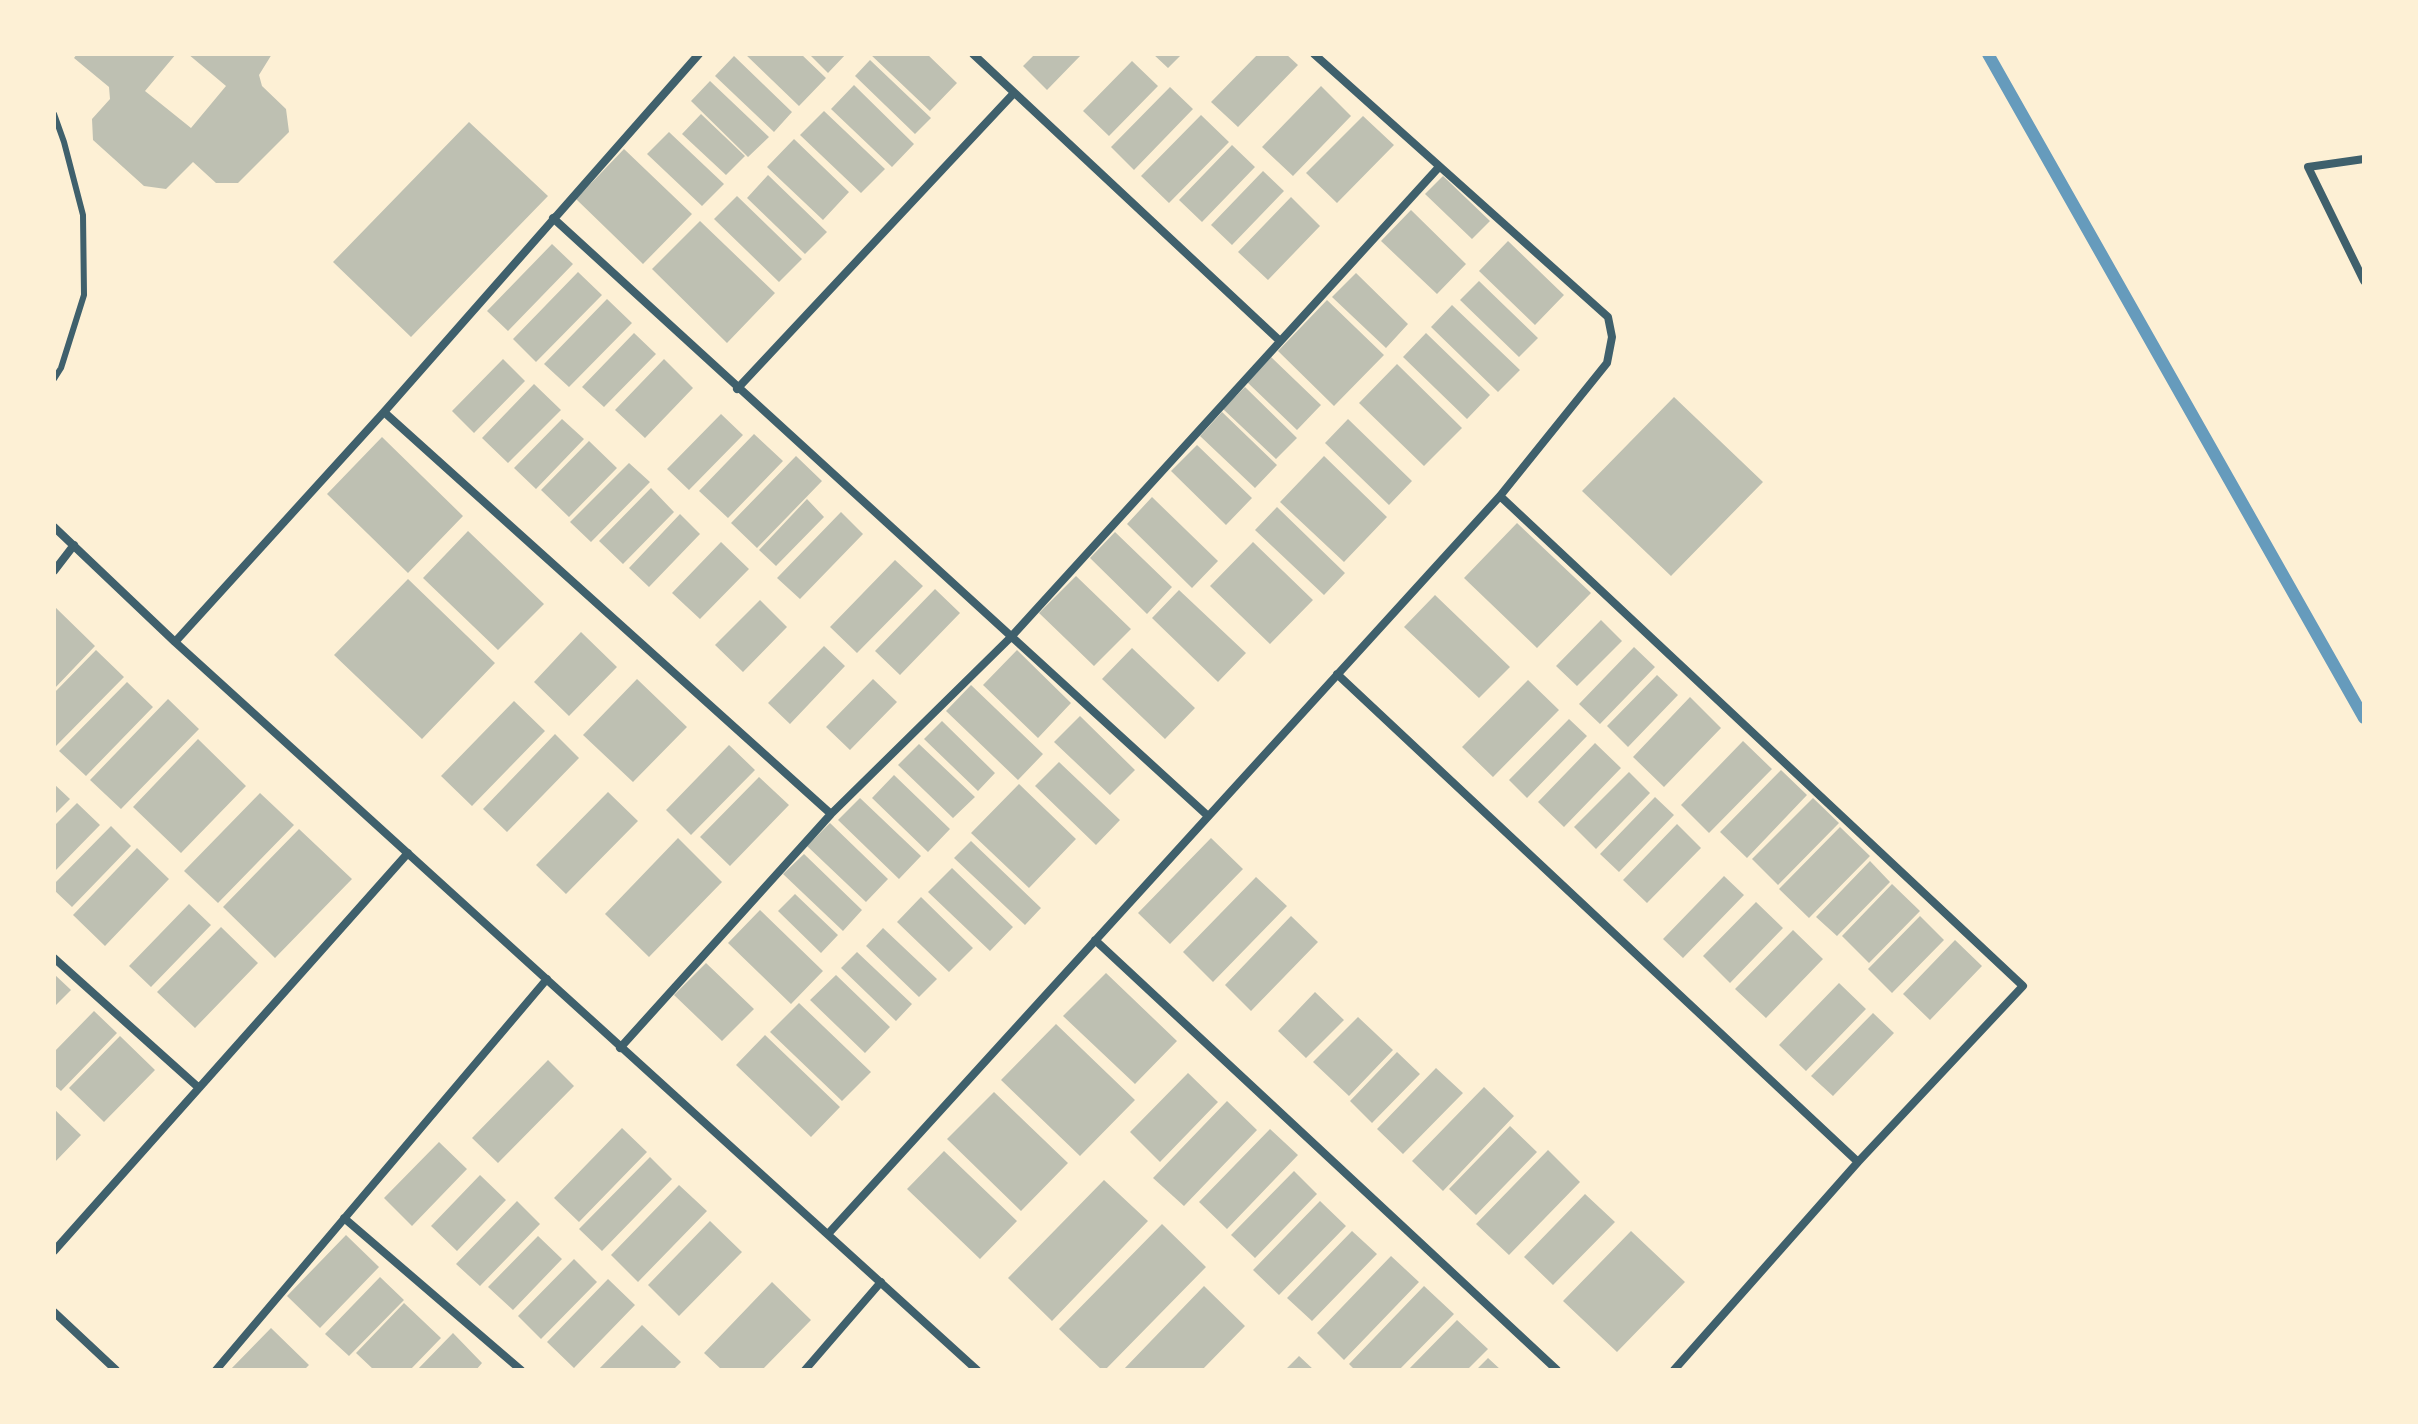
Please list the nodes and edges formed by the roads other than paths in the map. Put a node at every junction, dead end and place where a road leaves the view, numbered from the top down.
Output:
1 (699, 54) edge
2 (973, 54) edge
3 (1314, 54) edge
4 (1014, 93) junction
5 (54, 114) edge
6 (2364, 159) edge
7 (1439, 167) junction
8 (553, 218) junction
9 (2364, 281) edge
10 (1280, 341) junction
11 (54, 379) edge
12 (737, 389) junction
13 (384, 412) junction
14 (1500, 496) junction
15 (54, 527) edge
16 (74, 545) junction
17 (54, 571) edge
18 (1011, 637) junction
19 (175, 642) junction
20 (1337, 674) junction
21 (831, 814) junction
22 (1208, 816) junction
23 (408, 853) junction
24 (1095, 940) junction
25 (54, 958) edge
26 (547, 979) junction
27 (620, 1048) junction
28 (199, 1088) junction
29 (1858, 1162) junction
30 (344, 1218) junction
31 (828, 1234) junction
32 (54, 1251) edge
33 (881, 1282) junction
34 (54, 1312) edge
35 (116, 1370) edge
36 (216, 1370) edge
37 (521, 1370) edge
38 (805, 1370) edge
39 (977, 1370) edge
40 (1557, 1370) edge
41 (1674, 1370) edge

1 - 8 street
2 - 4 street
3 - 7 street
4 - 10 street
4 - 12 street
5 - 11 lane
6 - 9 street
7 - 10 street
7 - 14 street
8 - 12 street
8 - 13 street
10 - 18 street
12 - 18 street
13 - 19 street
13 - 21 street
14 - 20 street
14 - 29 street
15 - 16 street
16 - 17 street
16 - 19 street
18 - 21 street
18 - 22 street
19 - 23 street
20 - 22 street
20 - 29 street
21 - 27 street
22 - 24 street
23 - 26 street
23 - 28 street
24 - 31 street
24 - 40 street
25 - 28 street
26 - 27 street
26 - 30 street
27 - 31 street
28 - 32 street
29 - 41 street
30 - 36 street
30 - 37 street
31 - 33 street
33 - 38 street
33 - 39 street
34 - 35 street

